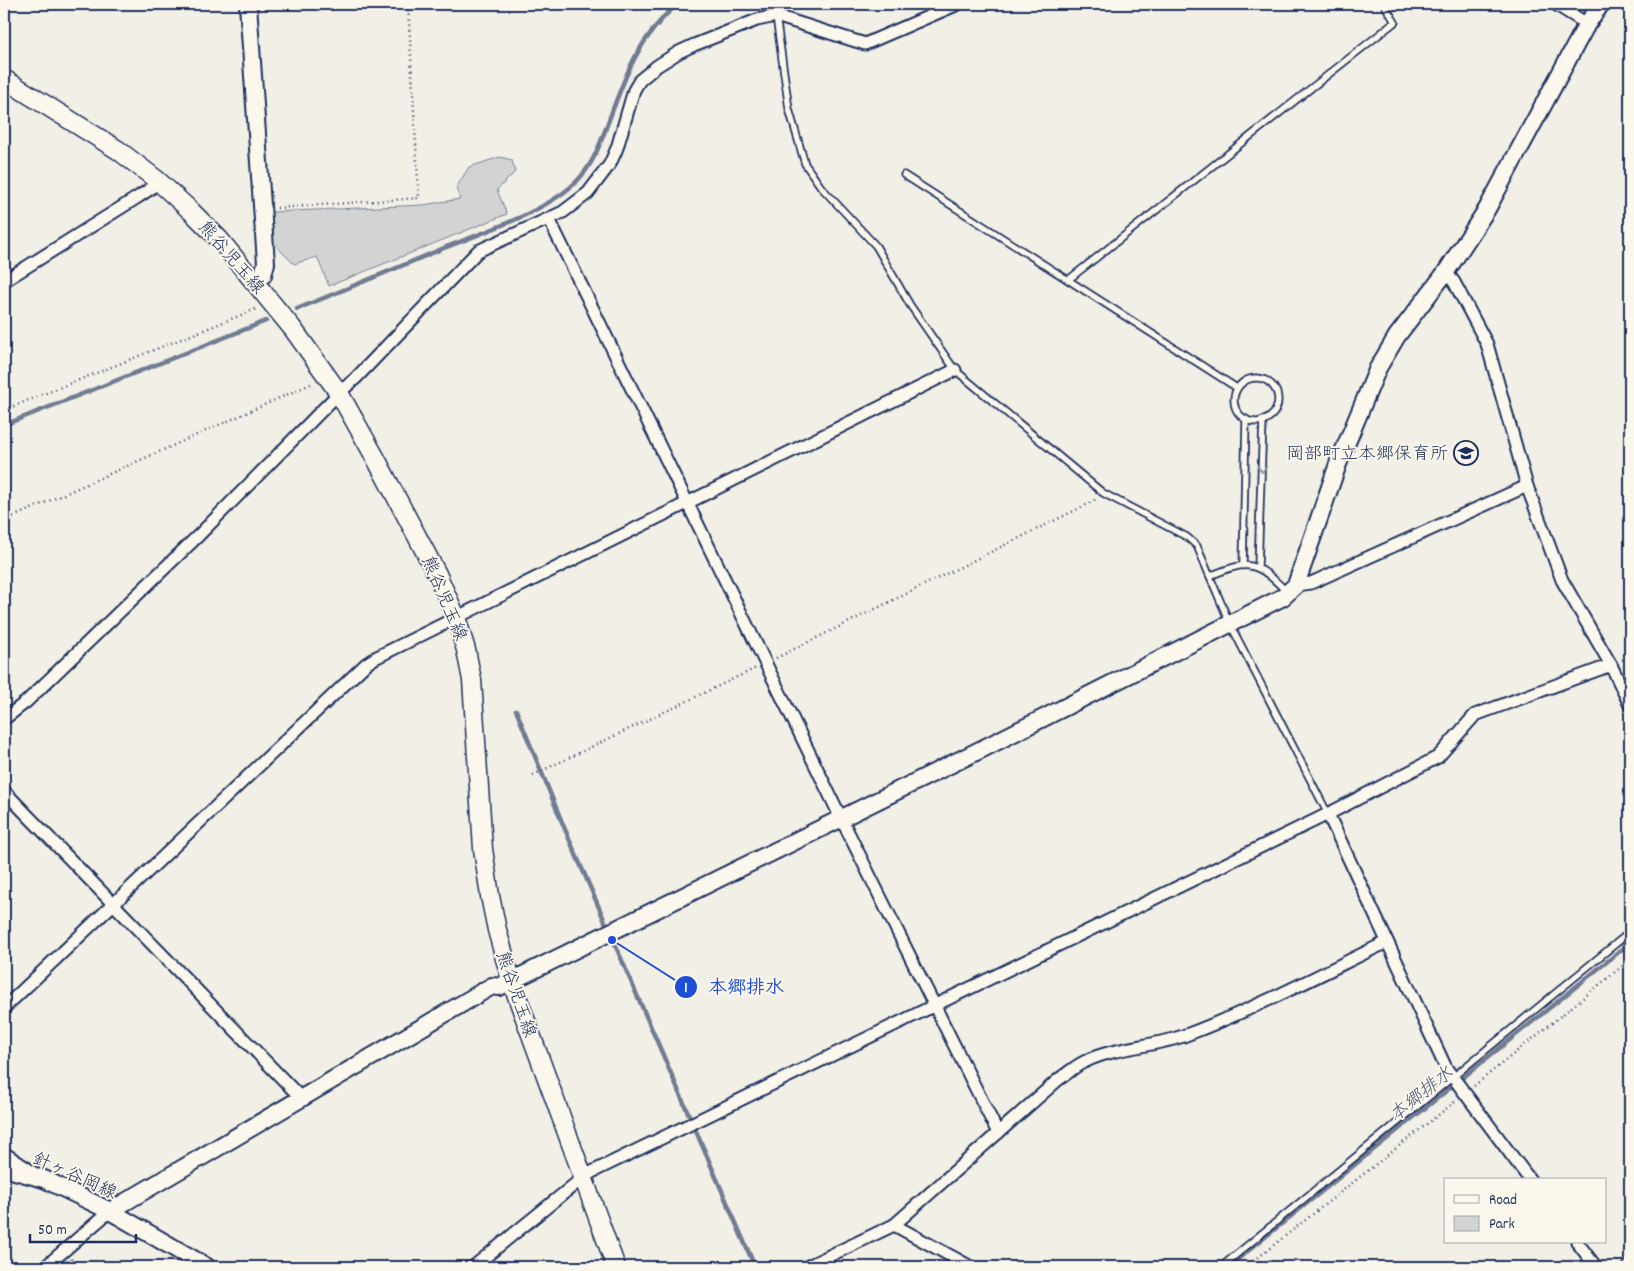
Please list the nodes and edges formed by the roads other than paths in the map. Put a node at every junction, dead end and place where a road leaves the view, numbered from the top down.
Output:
1 (248, 4) edge
2 (958, 4) edge
3 (1384, 4) edge
4 (1555, 4) edge
5 (1601, 4) edge
6 (776, 16) junction
7 (1587, 24) junction
8 (4, 79) edge
9 (904, 175) dead end
10 (156, 180) junction
11 (549, 219) junction
12 (1446, 272) junction
13 (1068, 280) junction
14 (4, 282) edge
15 (256, 283) junction
16 (955, 370) junction
17 (1237, 388) junction
18 (339, 393) junction
19 (1246, 420) junction
20 (1263, 420) junction
21 (1527, 486) junction
22 (686, 502) junction
23 (1243, 565) junction
24 (1258, 568) junction
25 (1210, 576) junction
26 (1292, 589) junction
27 (456, 617) junction
28 (1230, 624) junction
29 (1612, 665) junction
30 (1630, 705) edge
31 (4, 719) edge
32 (4, 791) edge
33 (1328, 814) junction
34 (841, 818) junction
35 (113, 905) junction
36 (1630, 932) edge
37 (1387, 942) junction
38 (511, 980) junction
39 (934, 1005) junction
40 (4, 1008) edge
41 (1452, 1077) junction
42 (301, 1098) junction
43 (998, 1133) junction
44 (4, 1153) edge
45 (4, 1168) edge
46 (583, 1178) junction
47 (1528, 1178) edge
48 (44, 1179) junction
49 (110, 1211) junction
50 (894, 1225) junction
51 (1579, 1244) edge
52 (45, 1267) edge
53 (207, 1267) edge
54 (473, 1267) edge
55 (616, 1267) edge
56 (806, 1267) edge
57 (971, 1267) edge
58 (1221, 1267) edge
59 (1596, 1267) edge

1 - 15 street
2 - 6 street
3 - 13 lane
4 - 7 street
5 - 7 street
6 - 11 street
6 - 16 lane
7 - 12 street
8 - 10 main road, 熊谷児玉線
9 - 13 lane
10 - 14 street
10 - 15 main road, 熊谷児玉線
11 - 18 street
11 - 22 street
12 - 21 street
12 - 26 street
13 - 17 lane
15 - 18 main road, 熊谷児玉線
16 - 22 street
16 - 25 lane
17 - 19 lane
17 - 20 lane
18 - 27 main road, 熊谷児玉線
18 - 31 street
19 - 20 lane
19 - 23 lane
20 -> 24 lane
21 - 26 street
21 - 29 street
22 - 27 street
22 - 34 street
23 - 24 lane
23 - 25 lane
24 - 26 lane
25 - 28 lane
26 - 28 street
27 - 35 street
27 - 38 main road, 熊谷児玉線
28 - 33 lane
28 - 34 street
29 - 30 street
29 - 33 street
32 - 35 street
33 - 37 street
33 - 39 street
34 - 38 street
34 - 39 street
35 - 40 street
35 - 42 street
36 - 41 lane
37 - 41 street
37 - 43 street
38 - 42 street
38 - 46 main road, 熊谷児玉線
39 - 43 street
39 - 46 street
41 - 47 street
41 - 58 lane
42 - 49 street
43 - 50 street
44 - 48 street
45 - 48 street, 針ヶ谷岡線
46 - 54 street
46 - 55 main road, 熊谷児玉線
48 - 49 street, 針ヶ谷岡線
49 - 52 street
49 - 53 street, 針ヶ谷岡線
50 - 56 street
50 - 57 street
51 - 59 street

